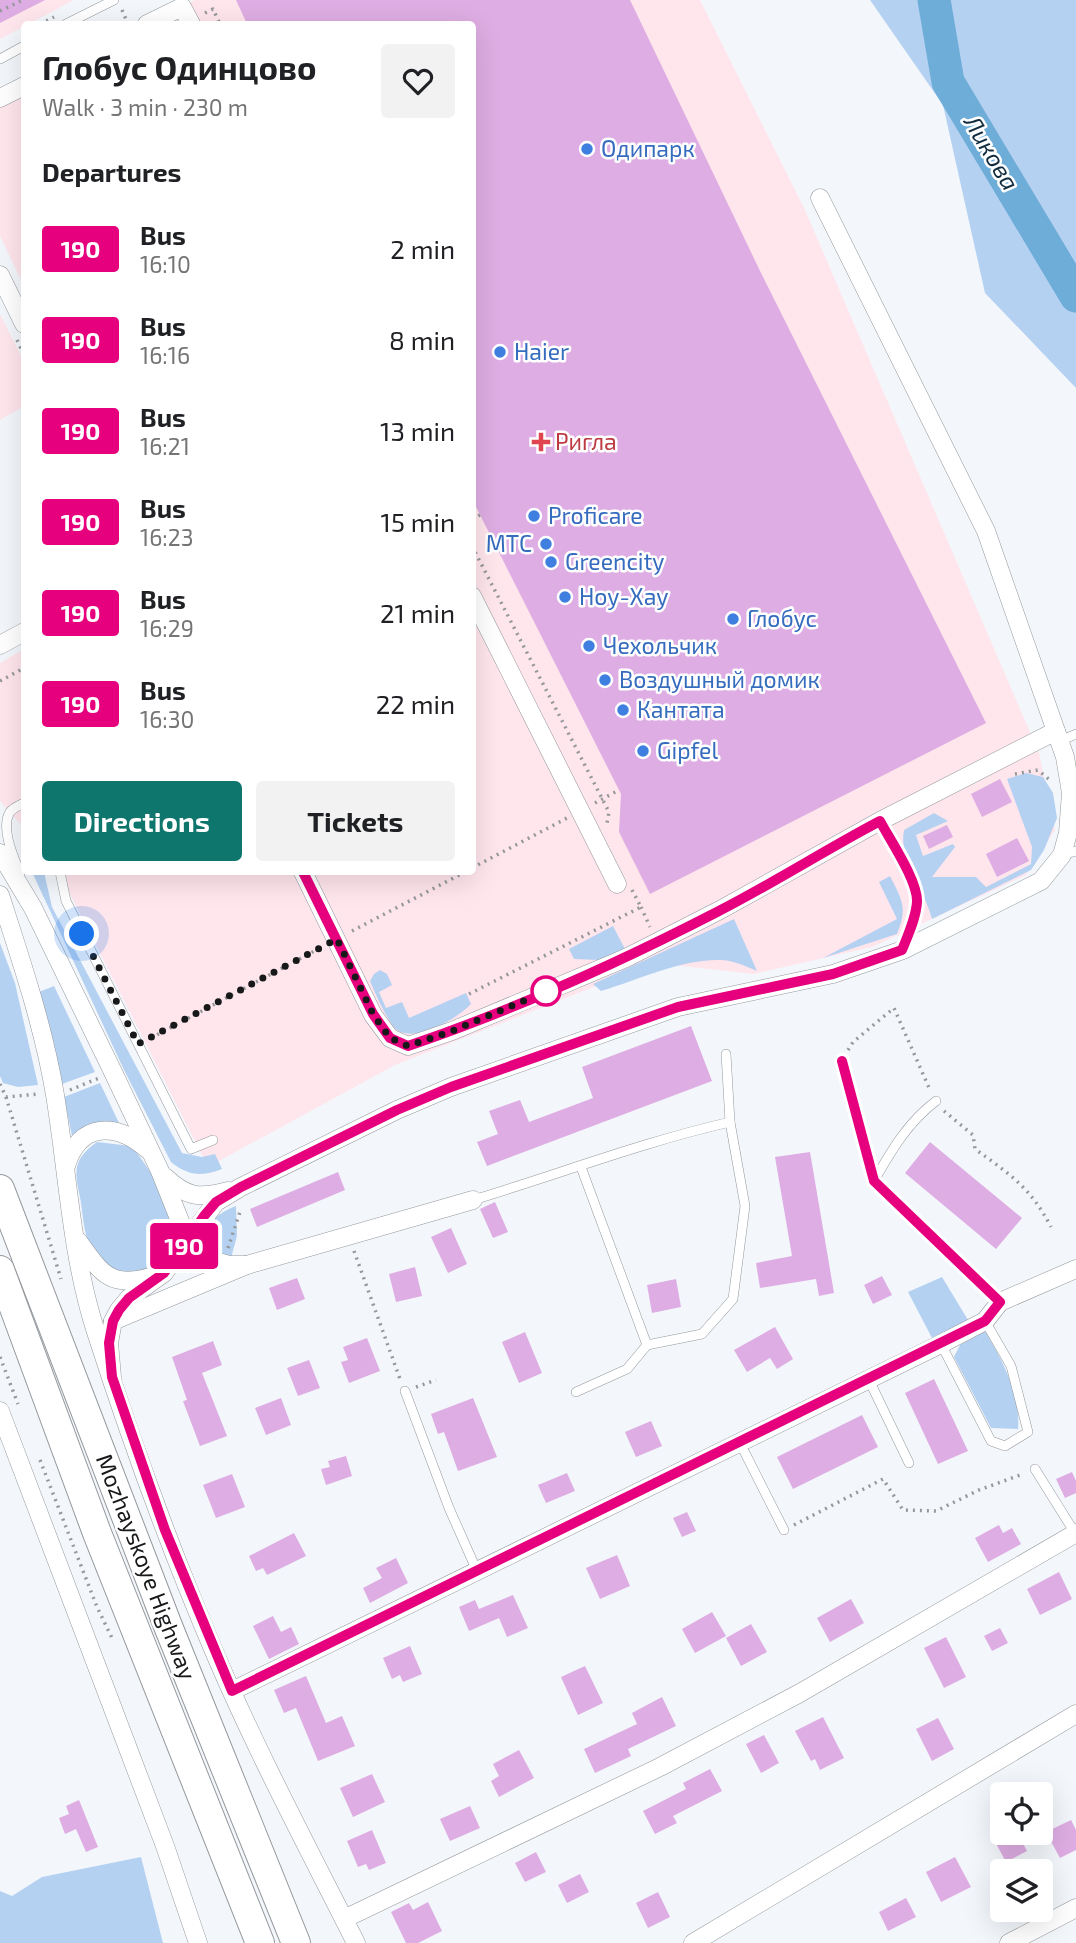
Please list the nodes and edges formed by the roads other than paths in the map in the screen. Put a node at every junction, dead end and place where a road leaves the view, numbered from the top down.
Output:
1 (114, 0) edge
2 (72, 21) edge
3 (153, 21) edge
4 (189, 21) edge
5 (21, 48) edge
6 (0, 59) edge
7 (21, 88) edge
8 (0, 98) edge
9 (820, 198) dead end
10 (0, 275) edge
11 (6, 301) edge
12 (21, 320) edge
13 (476, 604) edge
14 (21, 634) edge
15 (0, 645) edge
16 (1064, 735) edge
17 (21, 805) edge
18 (880, 821) junction
19 (0, 824) edge
20 (5, 848) edge
21 (1069, 853) edge
22 (62, 875) edge
23 (305, 875) edge
24 (617, 884) dead end
25 (0, 895) edge
26 (902, 950) junction
27 (726, 1054) dead end
28 (842, 1061) dead end
29 (936, 1101) dead end
30 (730, 1122) junction
31 (214, 1140) dead end
32 (150, 1151) junction
33 (581, 1167) junction
34 (65, 1168) junction
35 (160, 1171) junction
36 (874, 1181) junction
37 (241, 1187) junction
38 (0, 1189) edge
39 (473, 1199) joint
40 (74, 1235) junction
41 (188, 1241) junction
42 (247, 1265) junction
43 (1076, 1269) edge
44 (0, 1270) edge
45 (164, 1273) junction
46 (1000, 1302) junction
47 (113, 1321) junction
48 (985, 1321) junction
49 (941, 1344) junction
50 (647, 1345) junction
51 (112, 1377) junction
52 (869, 1380) junction
53 (405, 1391) road end
54 (576, 1392) dead end
55 (0, 1411) edge
56 (740, 1443) junction
57 (909, 1463) dead end
58 (1035, 1469) road end
59 (785, 1530) road end
60 (1075, 1533) edge
61 (477, 1571) junction
62 (232, 1691) junction
63 (1076, 1714) edge
64 (1076, 1908) edge
65 (344, 1919) junction
66 (198, 1943) edge
67 (260, 1943) edge
68 (296, 1943) edge
69 (356, 1943) edge
70 (693, 1943) edge
71 (1009, 1943) edge

1 - 2 lane
3 - 4 street
5 - 6 lane
7 - 8 street
9 - 16 street
10 - 11 street
11 - 12 street
13 - 24 street
14 - 15 street
16 - 18 street
16 - 21 street
17 - 20 lane
18 - 23 street
18 - 26 lane
19 - 20 lane
20 - 32 street
21 - 26 street
22 - 31 lane
25 - 34 street
26 - 37 street
27 - 30 lane
28 - 36 lane
29 - 36 lane
30 - 33 lane
30 - 50 lane
32 - 34 street
32 - 35 street
33 - 39 lane
33 - 50 lane
34 - 40 street
35 - 37 street
35 - 41 street
36 - 46 lane
37 - 41 street
38 - 68 main road, Mozhayskoye Highway
39 - 42 street
40 - 45 street
40 - 51 street
41 - 42 street
41 - 45 street
42 - 47 street
43 - 46 street
44 - 67 main road, Mozhayskoye Highway
45 - 47 street
46 - 48 street
47 - 51 street
48 - 49 street
48 - 49 lane
49 - 52 street
50 - 54 lane
51 - 62 street
52 - 56 street
52 - 57 lane
53 - 61 lane
55 - 66 street
56 - 59 lane
56 - 61 street
58 - 60 lane
60 - 65 street
61 - 62 street
62 - 65 street
63 - 70 street
64 - 71 street
65 - 69 street

